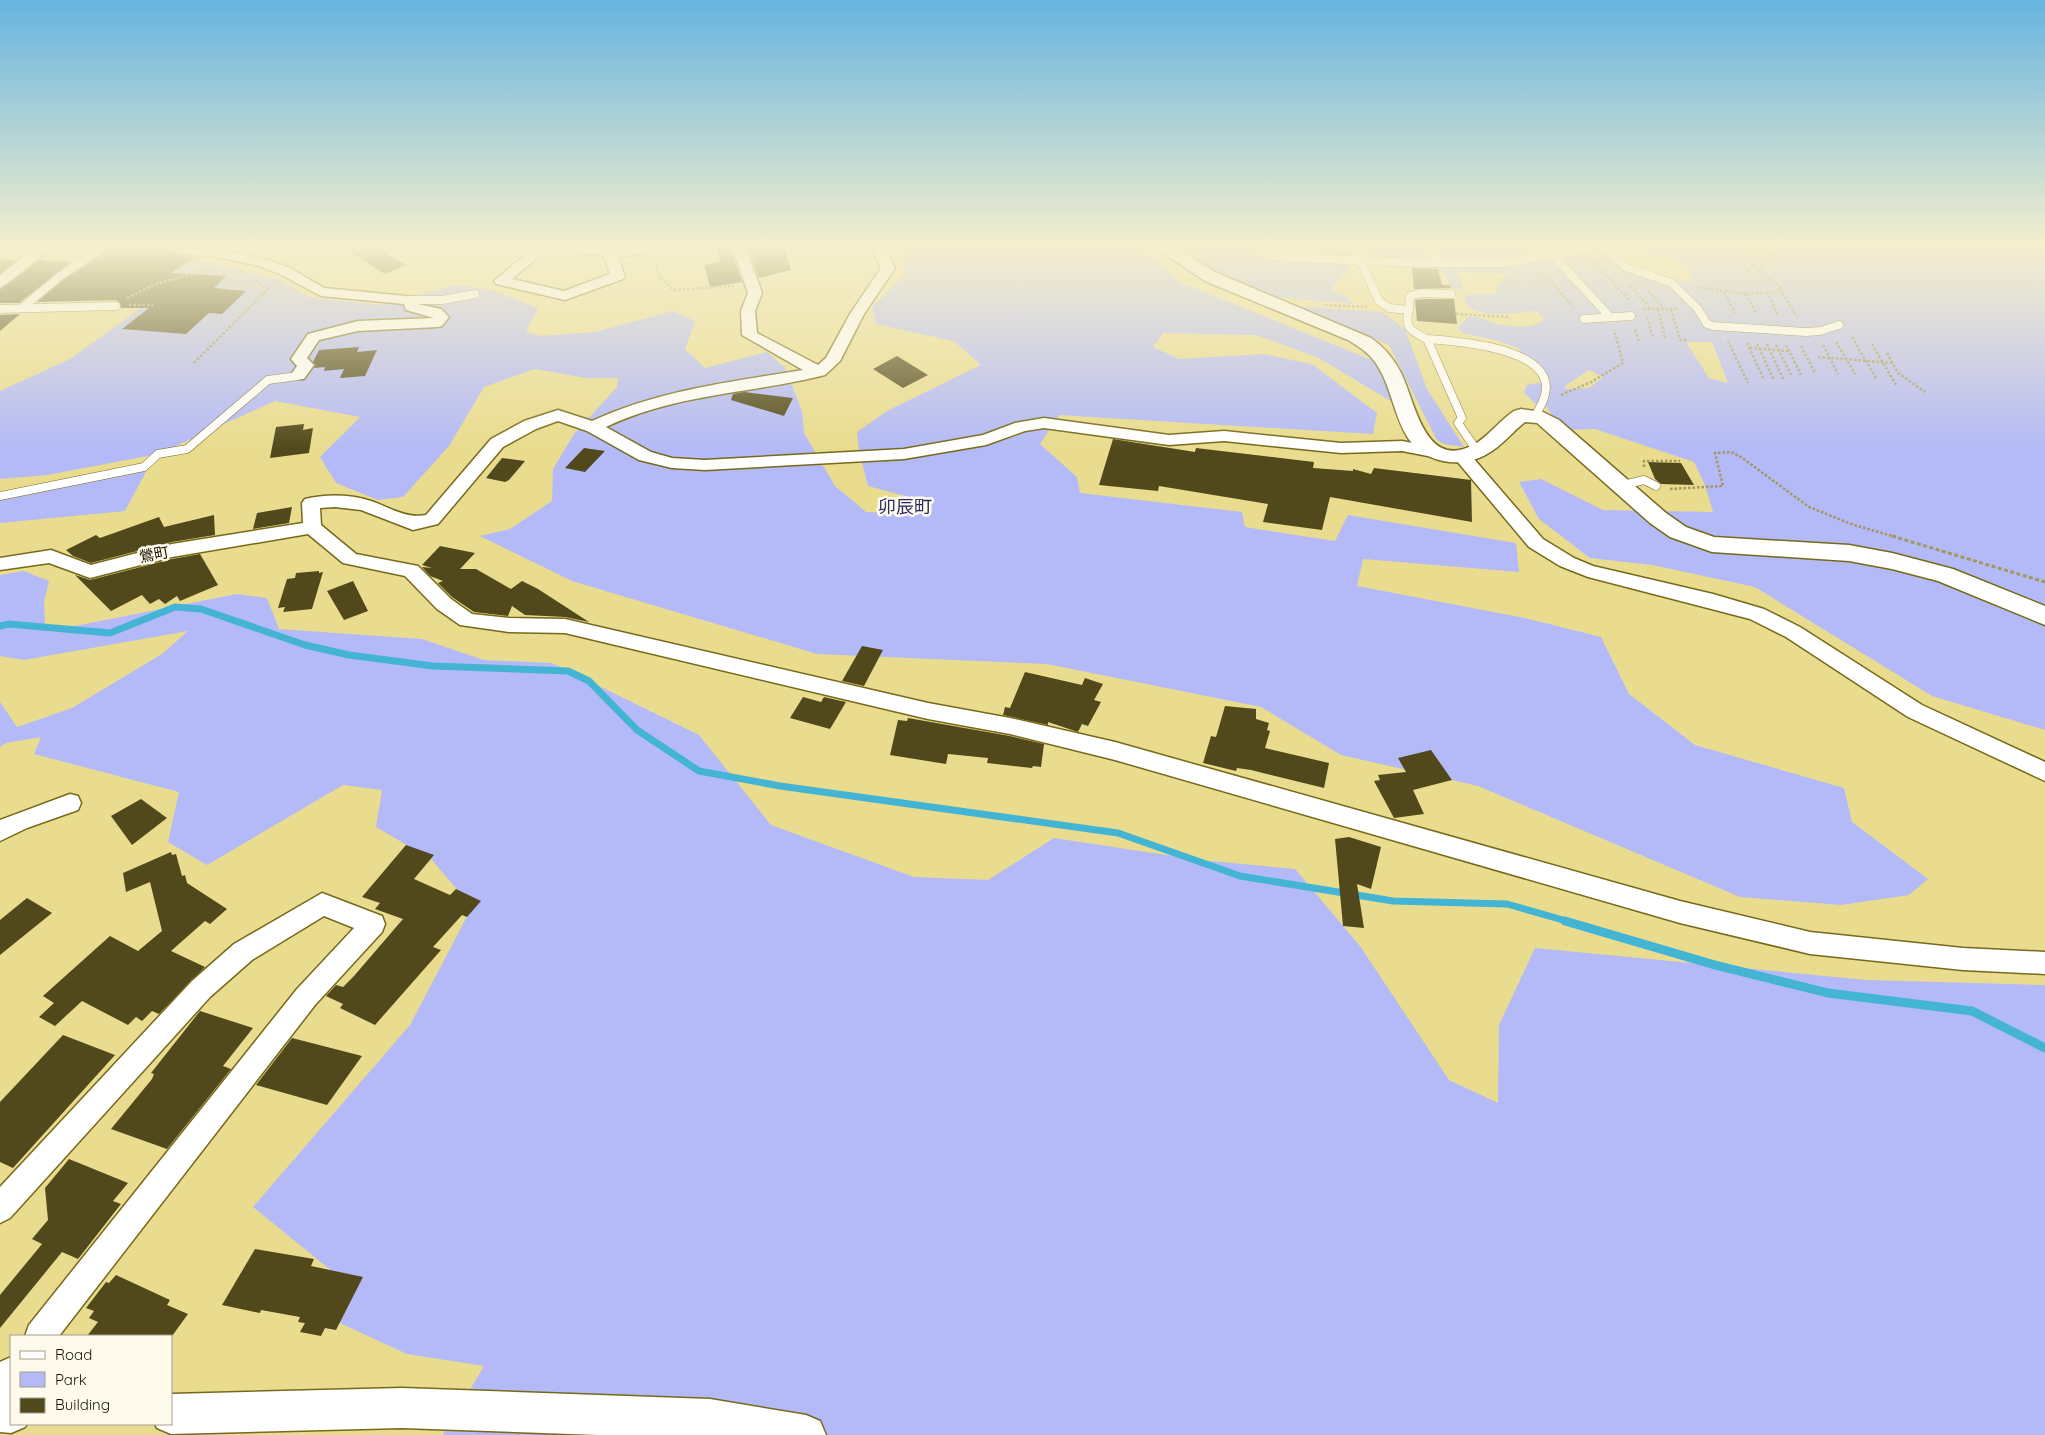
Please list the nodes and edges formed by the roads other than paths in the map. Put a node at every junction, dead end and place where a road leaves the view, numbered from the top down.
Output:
1 (440, 315) edge
2 (748, 315) edge
3 (856, 315) edge
4 (1304, 315) edge
5 (1409, 315) edge
6 (1702, 315) edge
7 (1631, 316) dead end
8 (1610, 317) joint
9 (1584, 319) road end
10 (1838, 325) dead end
11 (1427, 339) junction
12 (819, 372) junction
13 (298, 376) joint
14 (1539, 410) junction
15 (593, 426) junction
16 (1438, 453) junction
17 (1469, 454) junction
18 (1623, 485) junction
19 (1656, 486) dead end
20 (0, 496) edge
21 (312, 527) junction
22 (0, 564) edge
23 (2045, 616) edge
24 (2045, 772) edge
25 (70, 803) dead end
26 (0, 831) edge
27 (2045, 963) edge
28 (0, 1208) edge
29 (41, 1335) edge
30 (10, 1374) edge
31 (0, 1388) edge
32 (172, 1414) edge
33 (806, 1435) edge

1 - 13 street
2 - 12 street
3 - 12 street
4 - 16 street
5 - 11 lane
6 - 10 lane
7 - 8 lane
8 - 9 lane
11 - 14 lane
11 - 17 lane
12 - 15 street
13 - 20 lane
14 - 17 street
14 - 18 street
15 - 16 street
15 - 21 street
16 - 17 street
17 - 24 street
18 - 19 lane
18 - 23 street
21 - 22 street, 鶯町
21 - 27 street
25 - 26 street
28 - 29 street
30 - 31 street
32 - 33 street

